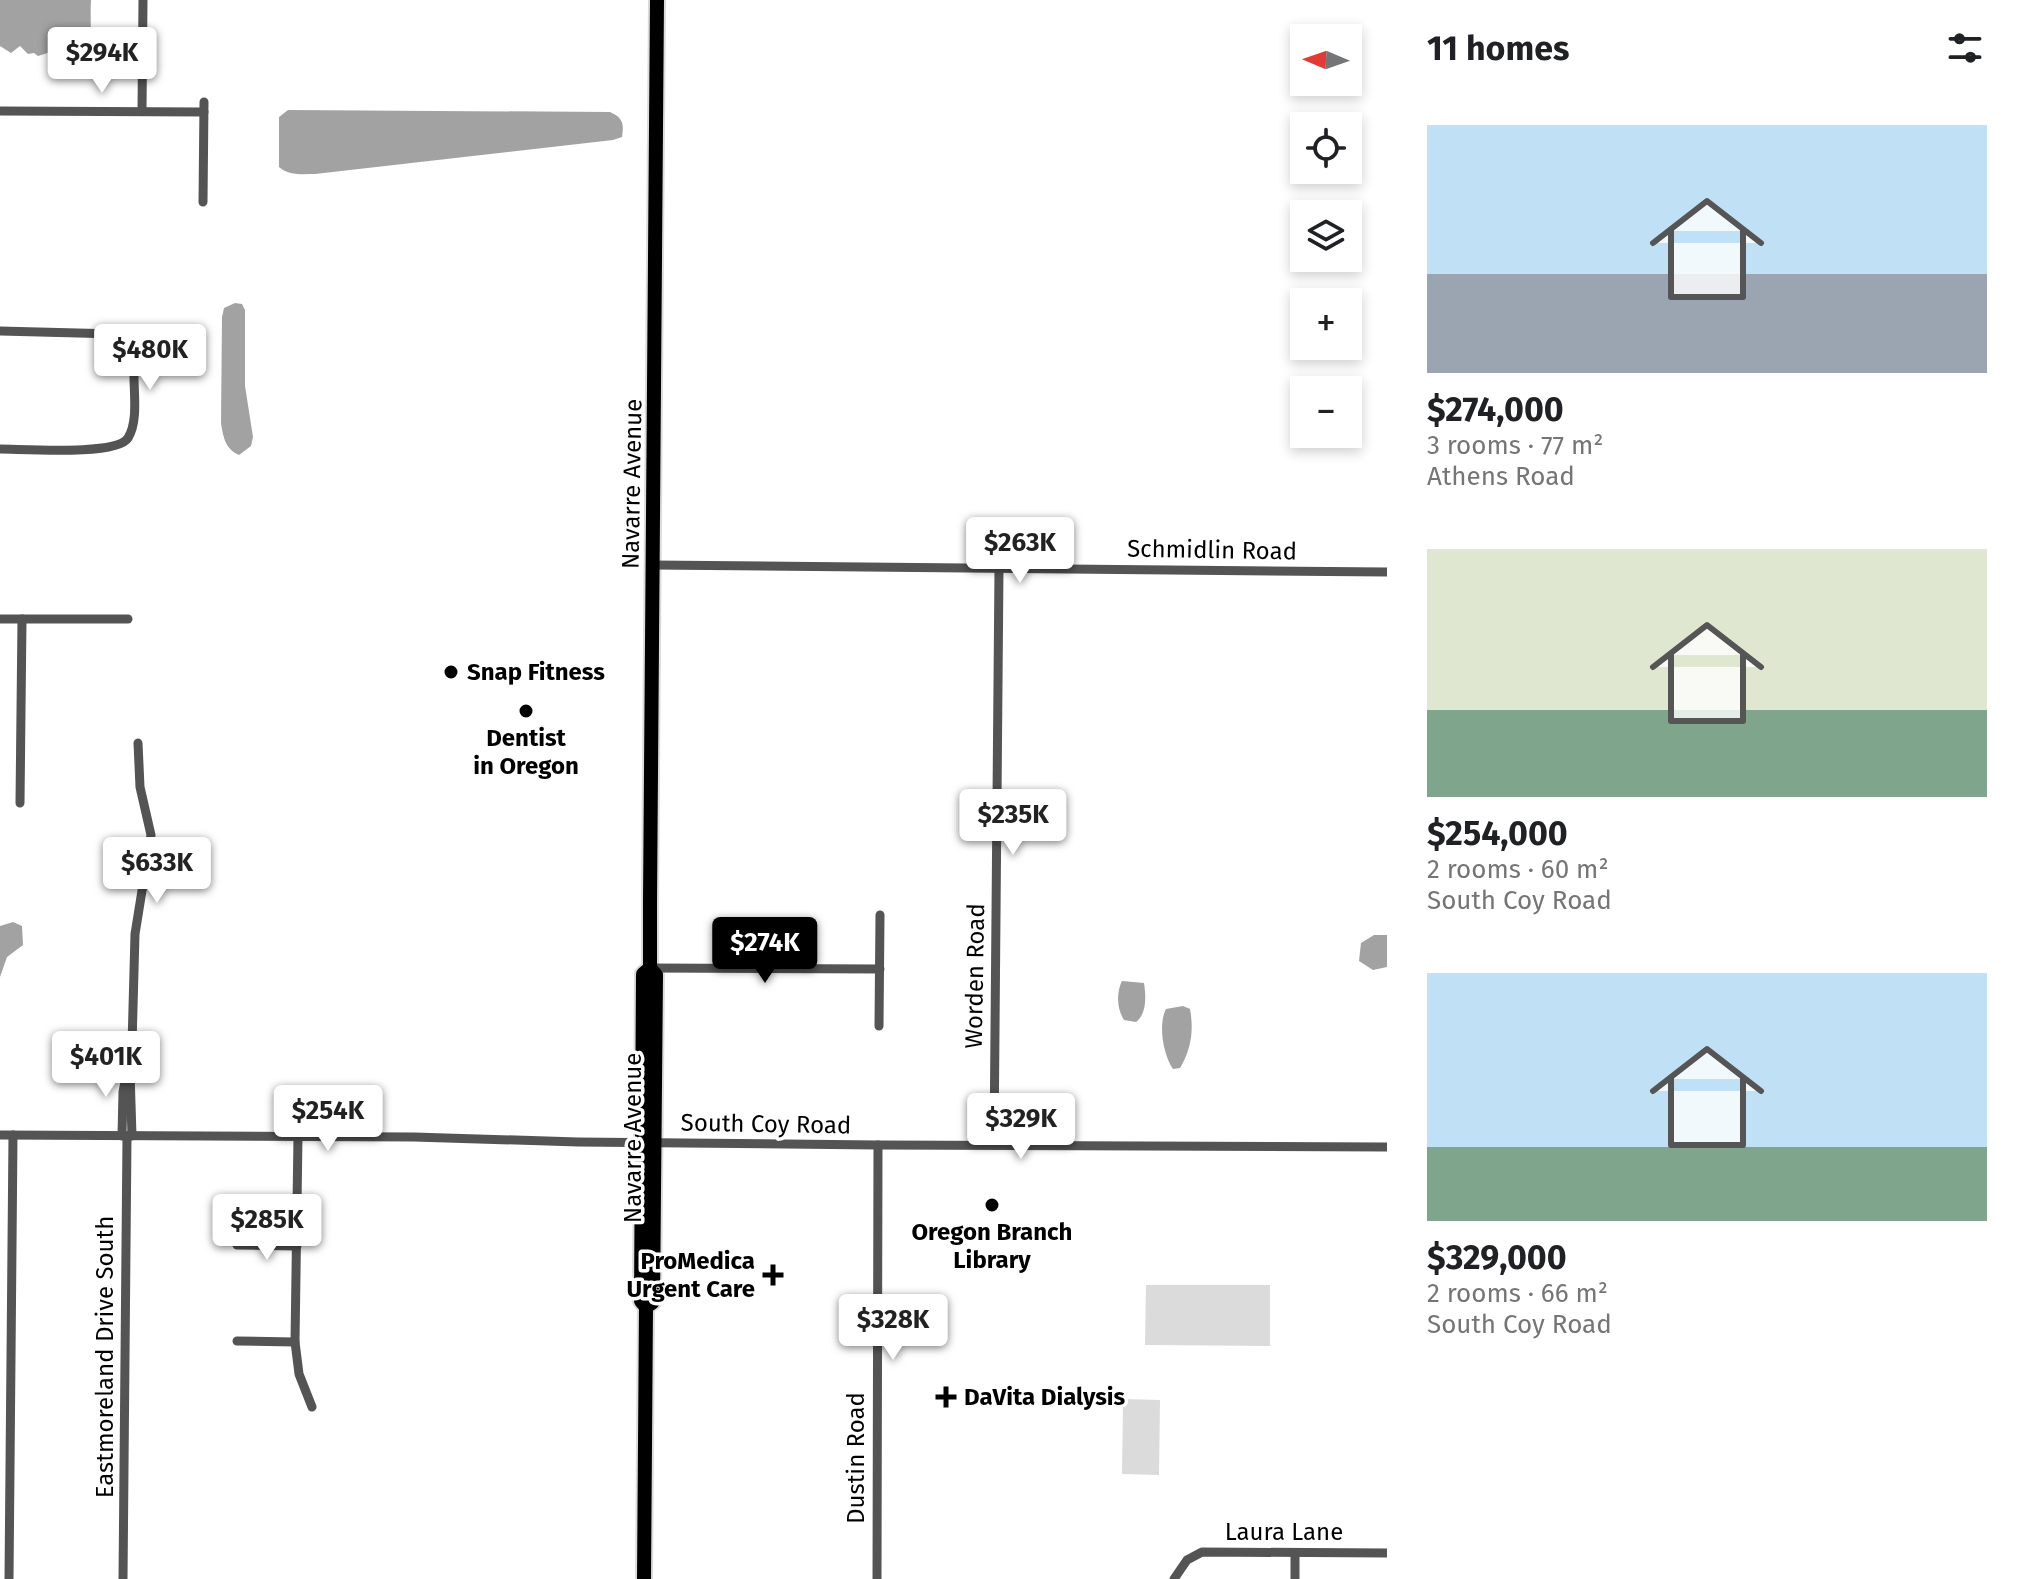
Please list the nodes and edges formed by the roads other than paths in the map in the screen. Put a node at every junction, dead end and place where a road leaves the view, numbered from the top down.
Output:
1 (143, 0) edge
2 (657, 0) edge
3 (0, 111) edge
4 (142, 111) junction
5 (203, 202) dead end
6 (0, 331) edge
7 (0, 449) edge
8 (653, 565) junction
9 (999, 568) junction
10 (1387, 572) edge
11 (0, 619) edge
12 (22, 619) junction
13 (128, 619) dead end
14 (138, 743) dead end
15 (20, 803) dead end
16 (880, 915) dead end
17 (650, 968) junction
18 (880, 969) junction
19 (643, 986) junction
20 (656, 1019) junction
21 (879, 1026) dead end
22 (0, 1135) edge
23 (13, 1135) junction
24 (127, 1136) junction
25 (298, 1136) junction
26 (648, 1143) junction
27 (878, 1145) junction
28 (994, 1145) junction
29 (1387, 1147) edge
30 (237, 1245) dead end
31 (297, 1246) junction
32 (237, 1341) dead end
33 (295, 1342) junction
34 (312, 1407) dead end
35 (1295, 1553) junction
36 (1387, 1553) edge
37 (9, 1579) edge
38 (123, 1579) edge
39 (644, 1579) edge
40 (877, 1579) edge
41 (1174, 1579) edge
42 (1295, 1579) edge

1 - 4 street
2 - 8 highway, Navarre Avenue
3 - 4 street
4 - 5 street
6 - 7 street
8 - 9 street, Schmidlin Road
8 - 17 highway, Navarre Avenue
9 - 10 street, Schmidlin Road
9 - 28 street, Worden Road
11 - 12 street
12 - 13 street
12 - 15 street
14 - 24 street, Eastmoreland Drive South
16 - 18 street
17 - 18 street
17 - 19 highway, Navarre Avenue
17 - 20 highway, Navarre Avenue
18 - 21 street
19 - 20 highway
19 - 26 highway, Navarre Avenue
20 - 26 highway, Navarre Avenue
22 - 23 street, South Coy Road
23 - 24 street, South Coy Road
23 - 37 street
24 - 25 street, South Coy Road
24 - 38 street, Eastmoreland Drive South
25 - 26 street, South Coy Road
25 - 31 street
26 - 27 street, South Coy Road
26 - 39 highway, Navarre Avenue
27 - 28 street, South Coy Road
27 - 40 street, Dustin Road
28 - 29 street, South Coy Road
30 - 31 street
31 - 33 street
32 - 33 street
33 - 34 street
35 - 36 street, Laura Lane
35 - 41 street, Laura Lane
35 - 42 street

